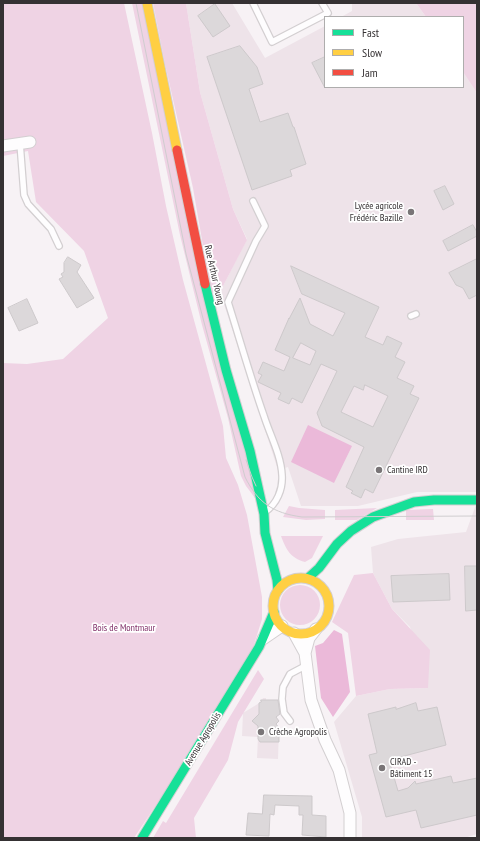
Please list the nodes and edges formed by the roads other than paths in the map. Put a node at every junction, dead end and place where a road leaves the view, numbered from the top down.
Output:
1 (147, 3) edge
2 (253, 3) edge
3 (322, 3) edge
4 (25, 142) joint
5 (3, 146) edge
6 (253, 201) dead end
7 (59, 246) dead end
8 (477, 500) edge
9 (264, 514) junction
10 (269, 551) junction
11 (333, 551) junction
12 (289, 573) junction
13 (308, 578) junction
14 (278, 590) junction
15 (326, 595) junction
16 (274, 612) junction
17 (282, 626) junction
18 (316, 629) junction
19 (294, 633) junction
20 (263, 639) junction
21 (305, 653) junction
22 (307, 665) junction
23 (290, 721) dead end
24 (142, 838) edge
25 (350, 838) edge

1 - 9 street, Rue Arthur Young
2 - 3 lane
4 - 5 street
4 - 7 lane
6 - 9 lane
8 - 11 street
9 - 10 street, Rue Arthur Young
10 - 12 street
10 - 14 street, Rue Arthur Young
11 - 13 street
11 - 15 street
12 - 13 street
12 - 14 street
13 - 15 street
14 - 16 street
15 - 18 street
16 - 17 street
16 - 20 street, Avenue Agropolis
17 - 19 street
17 - 20 street, Avenue Agropolis
18 - 19 street
18 - 21 street
19 - 21 street
20 - 24 street, Avenue Agropolis
21 - 22 street
22 - 23 lane
22 - 25 street

